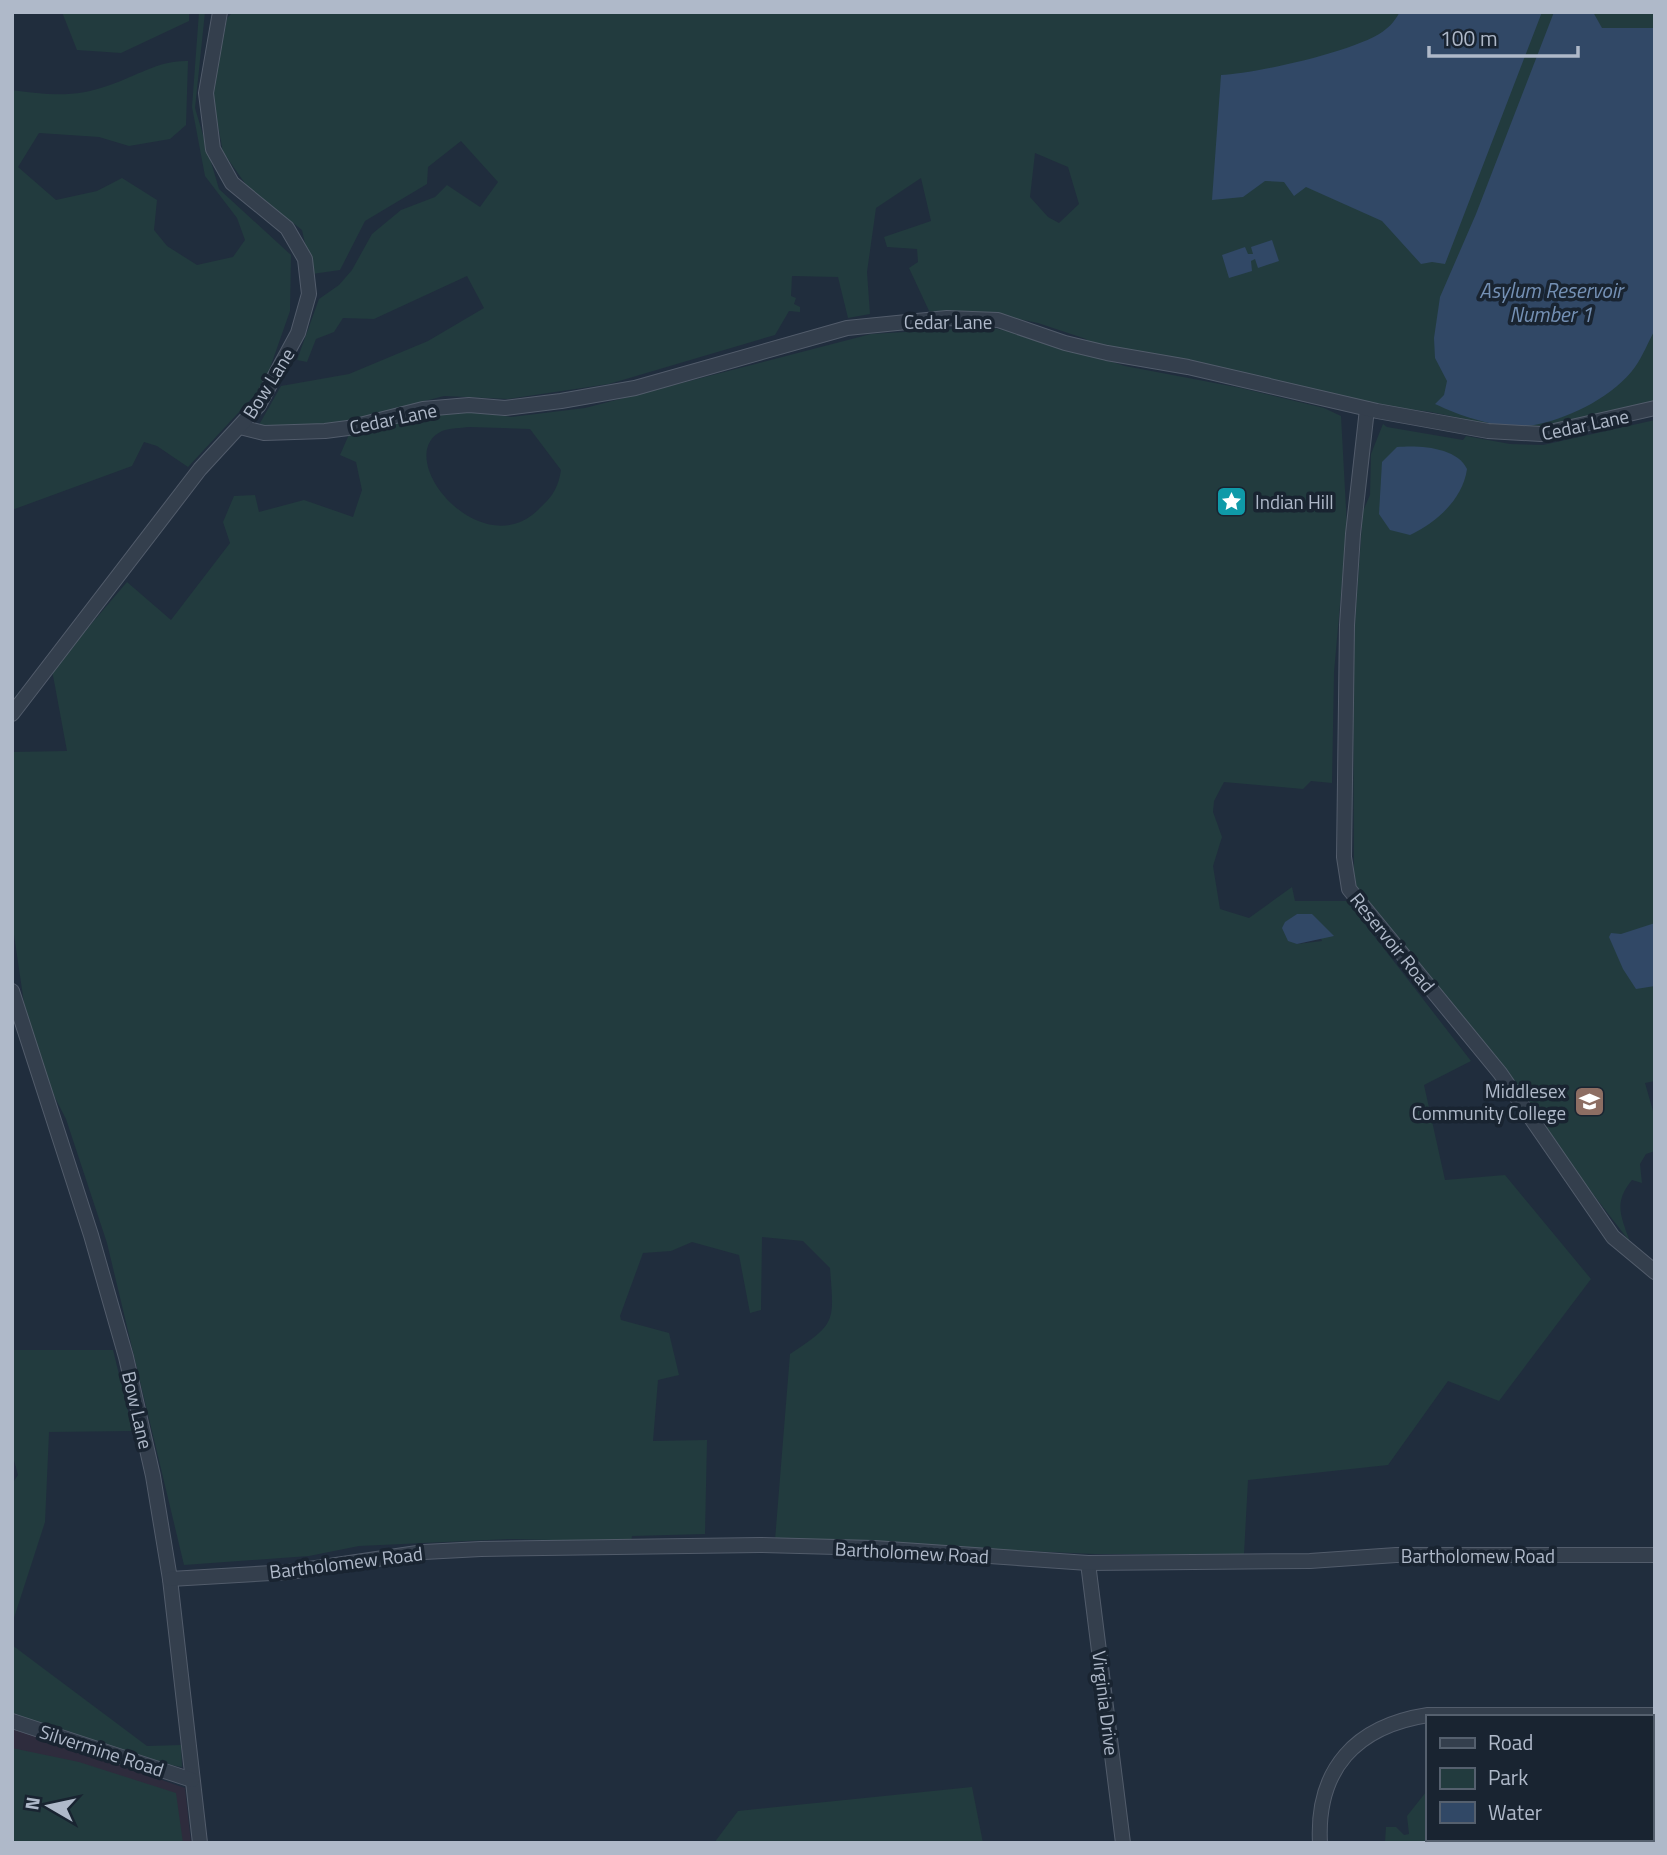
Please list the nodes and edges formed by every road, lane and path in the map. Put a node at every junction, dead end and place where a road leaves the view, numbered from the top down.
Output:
1 (220, 12) edge
2 (1655, 408) edge
3 (1367, 409) junction
4 (240, 428) junction
5 (12, 714) edge
6 (12, 991) edge
7 (1655, 1272) edge
8 (1655, 1555) edge
9 (1088, 1563) junction
10 (170, 1579) junction
11 (1428, 1715) edge
12 (1653, 1715) edge
13 (1426, 1716) edge
14 (12, 1721) edge
15 (192, 1780) junction
16 (200, 1843) edge
17 (1123, 1843) edge
18 (1320, 1843) edge

1 - 4 street, Bow Lane
2 - 3 street, Cedar Lane
3 - 4 street, Cedar Lane
3 - 7 street, Reservoir Road
4 - 5 street, Bow Lane
6 - 10 street, Bow Lane
8 - 9 street, Bartholomew Road
9 - 10 street, Bartholomew Road
9 - 17 street, Virginia Drive
10 - 15 street, Bow Lane
11 - 12 street
13 - 18 street
14 - 15 street, Silvermine Road
15 - 16 street, Bow Lane

